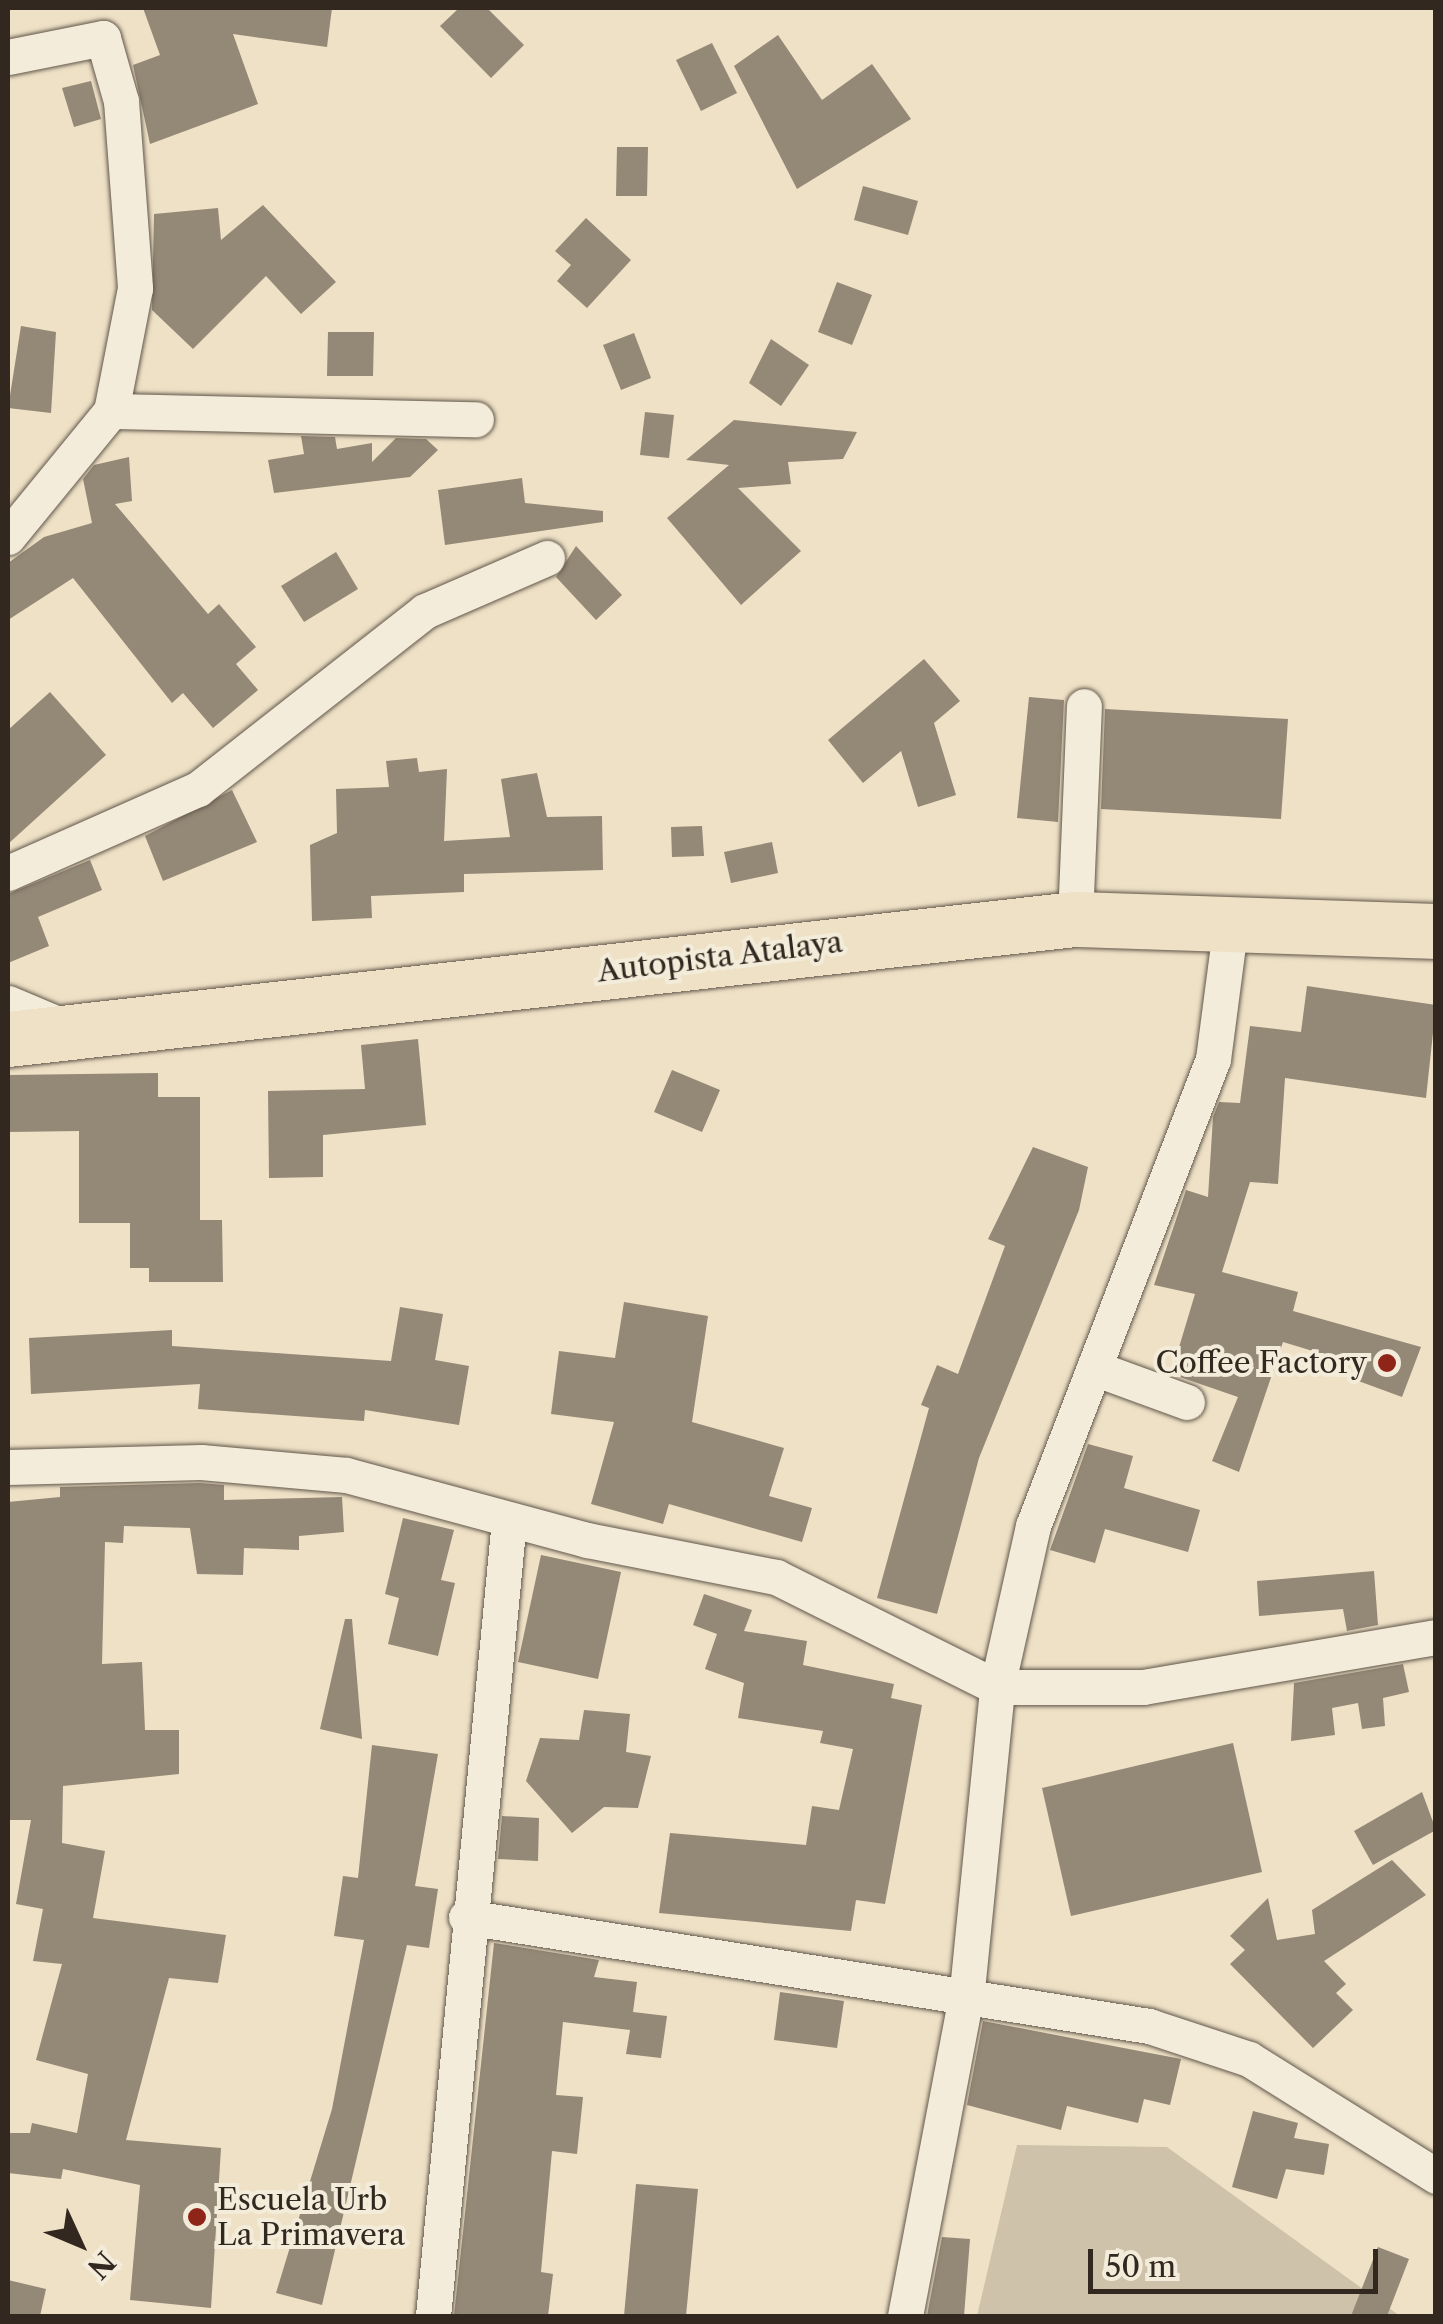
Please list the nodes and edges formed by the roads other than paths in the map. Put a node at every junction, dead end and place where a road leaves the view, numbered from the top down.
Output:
1 (8, 56) edge
2 (112, 411) junction
3 (476, 419) dead end
4 (8, 537) edge
5 (547, 558) dead end
6 (1084, 706) dead end
7 (8, 872) edge
8 (1076, 919) junction
9 (1232, 923) junction
10 (1436, 930) edge
11 (8, 1003) edge
12 (80, 1033) junction
13 (8, 1039) edge
14 (1094, 1368) junction
15 (1188, 1402) dead end
16 (8, 1467) edge
17 (509, 1520) junction
18 (1436, 1638) edge
19 (998, 1687) junction
20 (466, 1916) junction
21 (968, 1990) junction
22 (1436, 2176) edge
23 (433, 2316) edge
24 (906, 2316) edge

1 - 2 street
2 - 3 street
2 - 4 street
5 - 7 street
6 - 8 street
8 - 9 main road, Autopista Atalaya
8 - 12 main road, Autopista Atalaya
9 - 10 main road, Autopista Atalaya
9 - 14 street
11 - 12 street
12 - 13 main road, Autopista Atalaya
14 - 15 street
14 - 19 street
16 - 17 street
17 - 19 street
17 - 20 street
18 - 19 street
19 - 21 street
20 - 21 street
20 - 23 street
21 - 22 street
21 - 24 street

